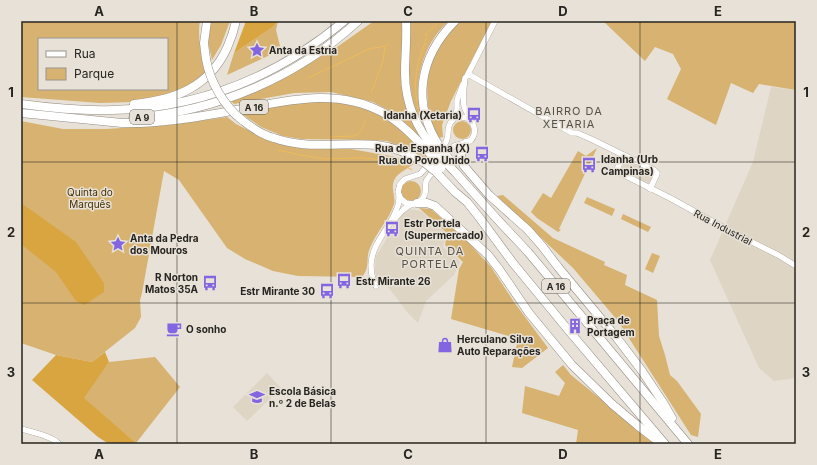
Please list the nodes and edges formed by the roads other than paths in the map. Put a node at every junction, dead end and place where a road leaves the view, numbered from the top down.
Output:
1 (207, 21) edge
2 (236, 21) edge
3 (344, 21) edge
4 (358, 21) edge
5 (406, 21) edge
6 (455, 21) edge
7 (495, 21) edge
8 (467, 76) junction
9 (21, 104) edge
10 (61, 108) junction
11 (21, 114) edge
12 (80, 119) junction
13 (453, 120) junction
14 (471, 121) junction
15 (448, 133) junction
16 (465, 143) junction
17 (436, 152) junction
18 (624, 155) junction
19 (443, 165) junction
20 (412, 177) junction
21 (650, 189) junction
22 (425, 190) junction
23 (399, 195) junction
24 (415, 204) junction
25 (390, 224) junction
26 (796, 266) edge
27 (376, 286) dead end
28 (24, 430) edge
29 (679, 433) junction
30 (59, 444) edge
31 (662, 444) edge
32 (665, 444) edge
33 (688, 444) edge

1 - 19 highway, bridge
2 - 10 highway
3 - 10 highway, A 9
4 - 12 highway, A 9
5 - 17 highway, A 16
6 - 17 highway
7 - 8 street
8 - 13 street
8 - 14 street
8 - 18 street
9 - 10 highway, A 9
11 - 12 highway, A 9
12 - 17 highway, A 16
13 - 14 street
13 - 15 street
14 - 16 street
15 - 16 street
15 - 20 street
16 - 22 street
16 - 29 highway, A 16
17 - 19 highway, A 16, bridge
17 - 19 highway, bridge
18 - 21 street
18 - 21 street, Rua Industrial
19 - 29 highway, A 16
19 - 32 highway, A 16
20 - 22 street
20 - 23 street
21 - 26 street, Rua Industrial
22 - 24 street
23 - 24 street
23 - 25 street
24 - 25 street
24 - 31 highway
25 - 27 street
28 - 30 street
29 - 33 highway, A 16

